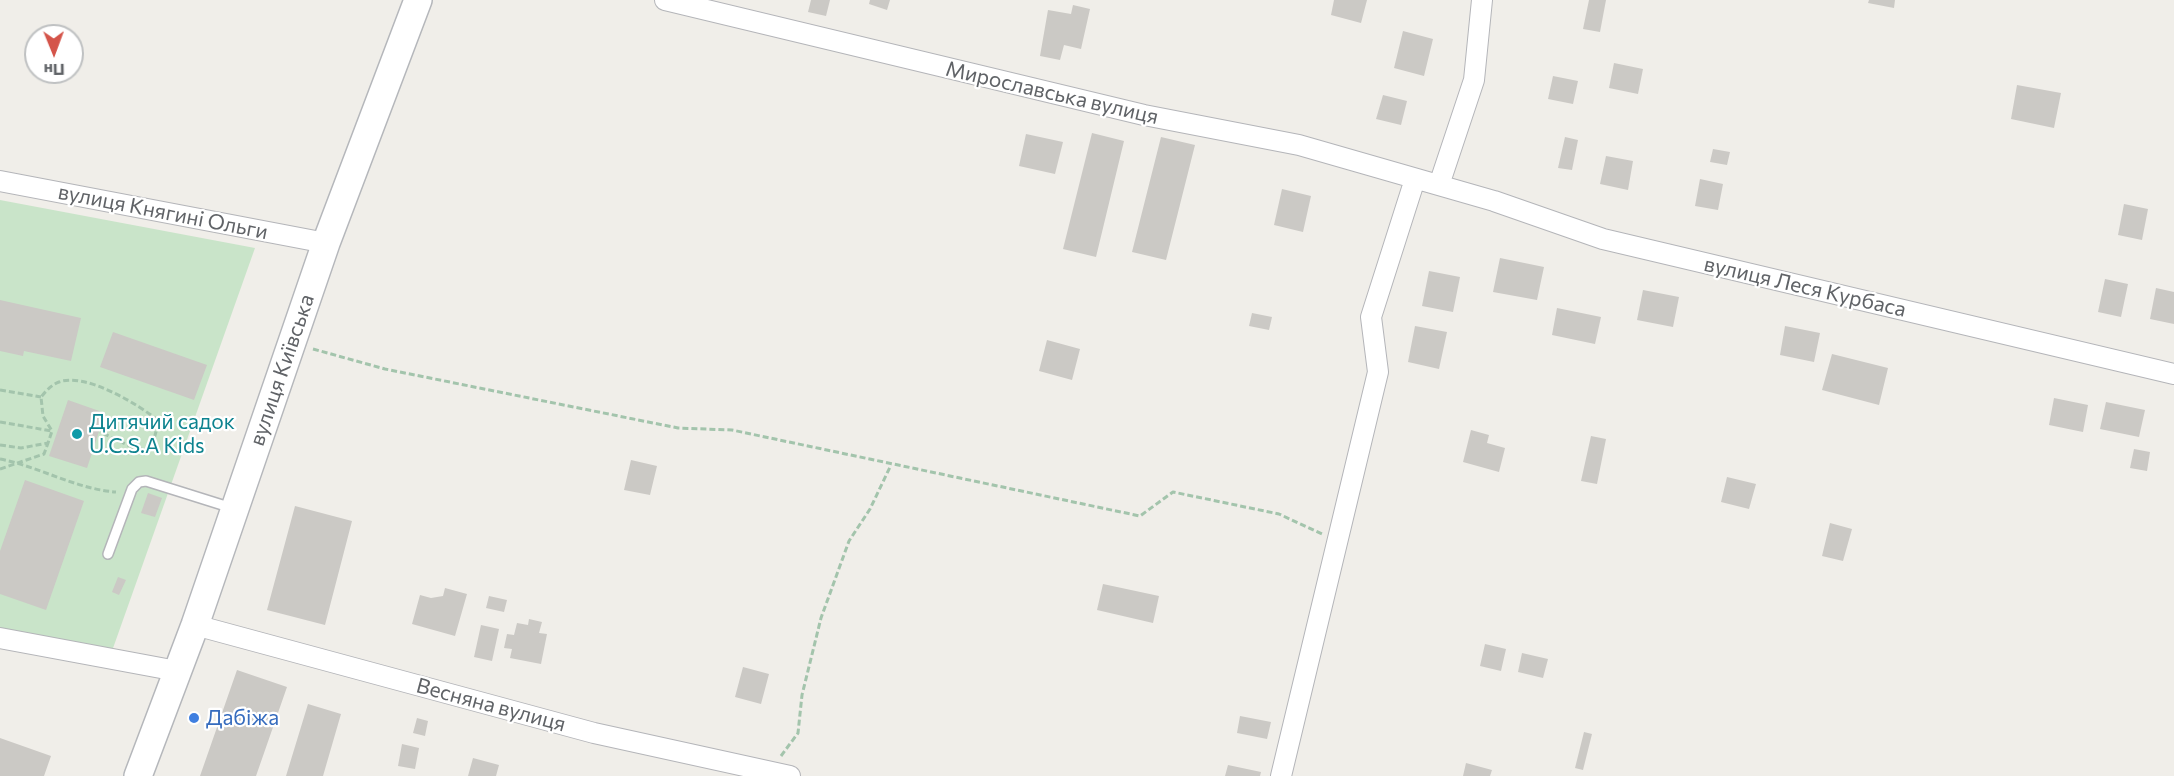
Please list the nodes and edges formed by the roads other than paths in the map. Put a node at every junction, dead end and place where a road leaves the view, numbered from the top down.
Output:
1 (418, 0) edge
2 (665, 0) edge
3 (1482, 0) edge
4 (1415, 179) junction
5 (0, 181) edge
6 (1439, 185) junction
7 (326, 243) junction
8 (2174, 374) edge
9 (234, 509) junction
10 (108, 554) dead end
11 (195, 625) junction
12 (0, 638) edge
13 (177, 671) junction
14 (138, 776) edge
15 (790, 776) edge
16 (1281, 776) edge

1 - 7 street, вулиця Київська
2 - 4 street, Мирославська вулиця
3 - 6 street
4 - 6 street, Мирославська вулиця
4 - 16 street
5 - 7 street, вулиця Княгині Ольги
6 - 8 street, вулиця Леся Курбаса
7 - 9 street, вулиця Київська
9 - 10 lane
9 - 11 street, вулиця Київська
11 - 13 street, вулиця Київська
11 - 15 street, Весняна вулиця
12 - 13 street
13 - 14 street, вулиця Київська

